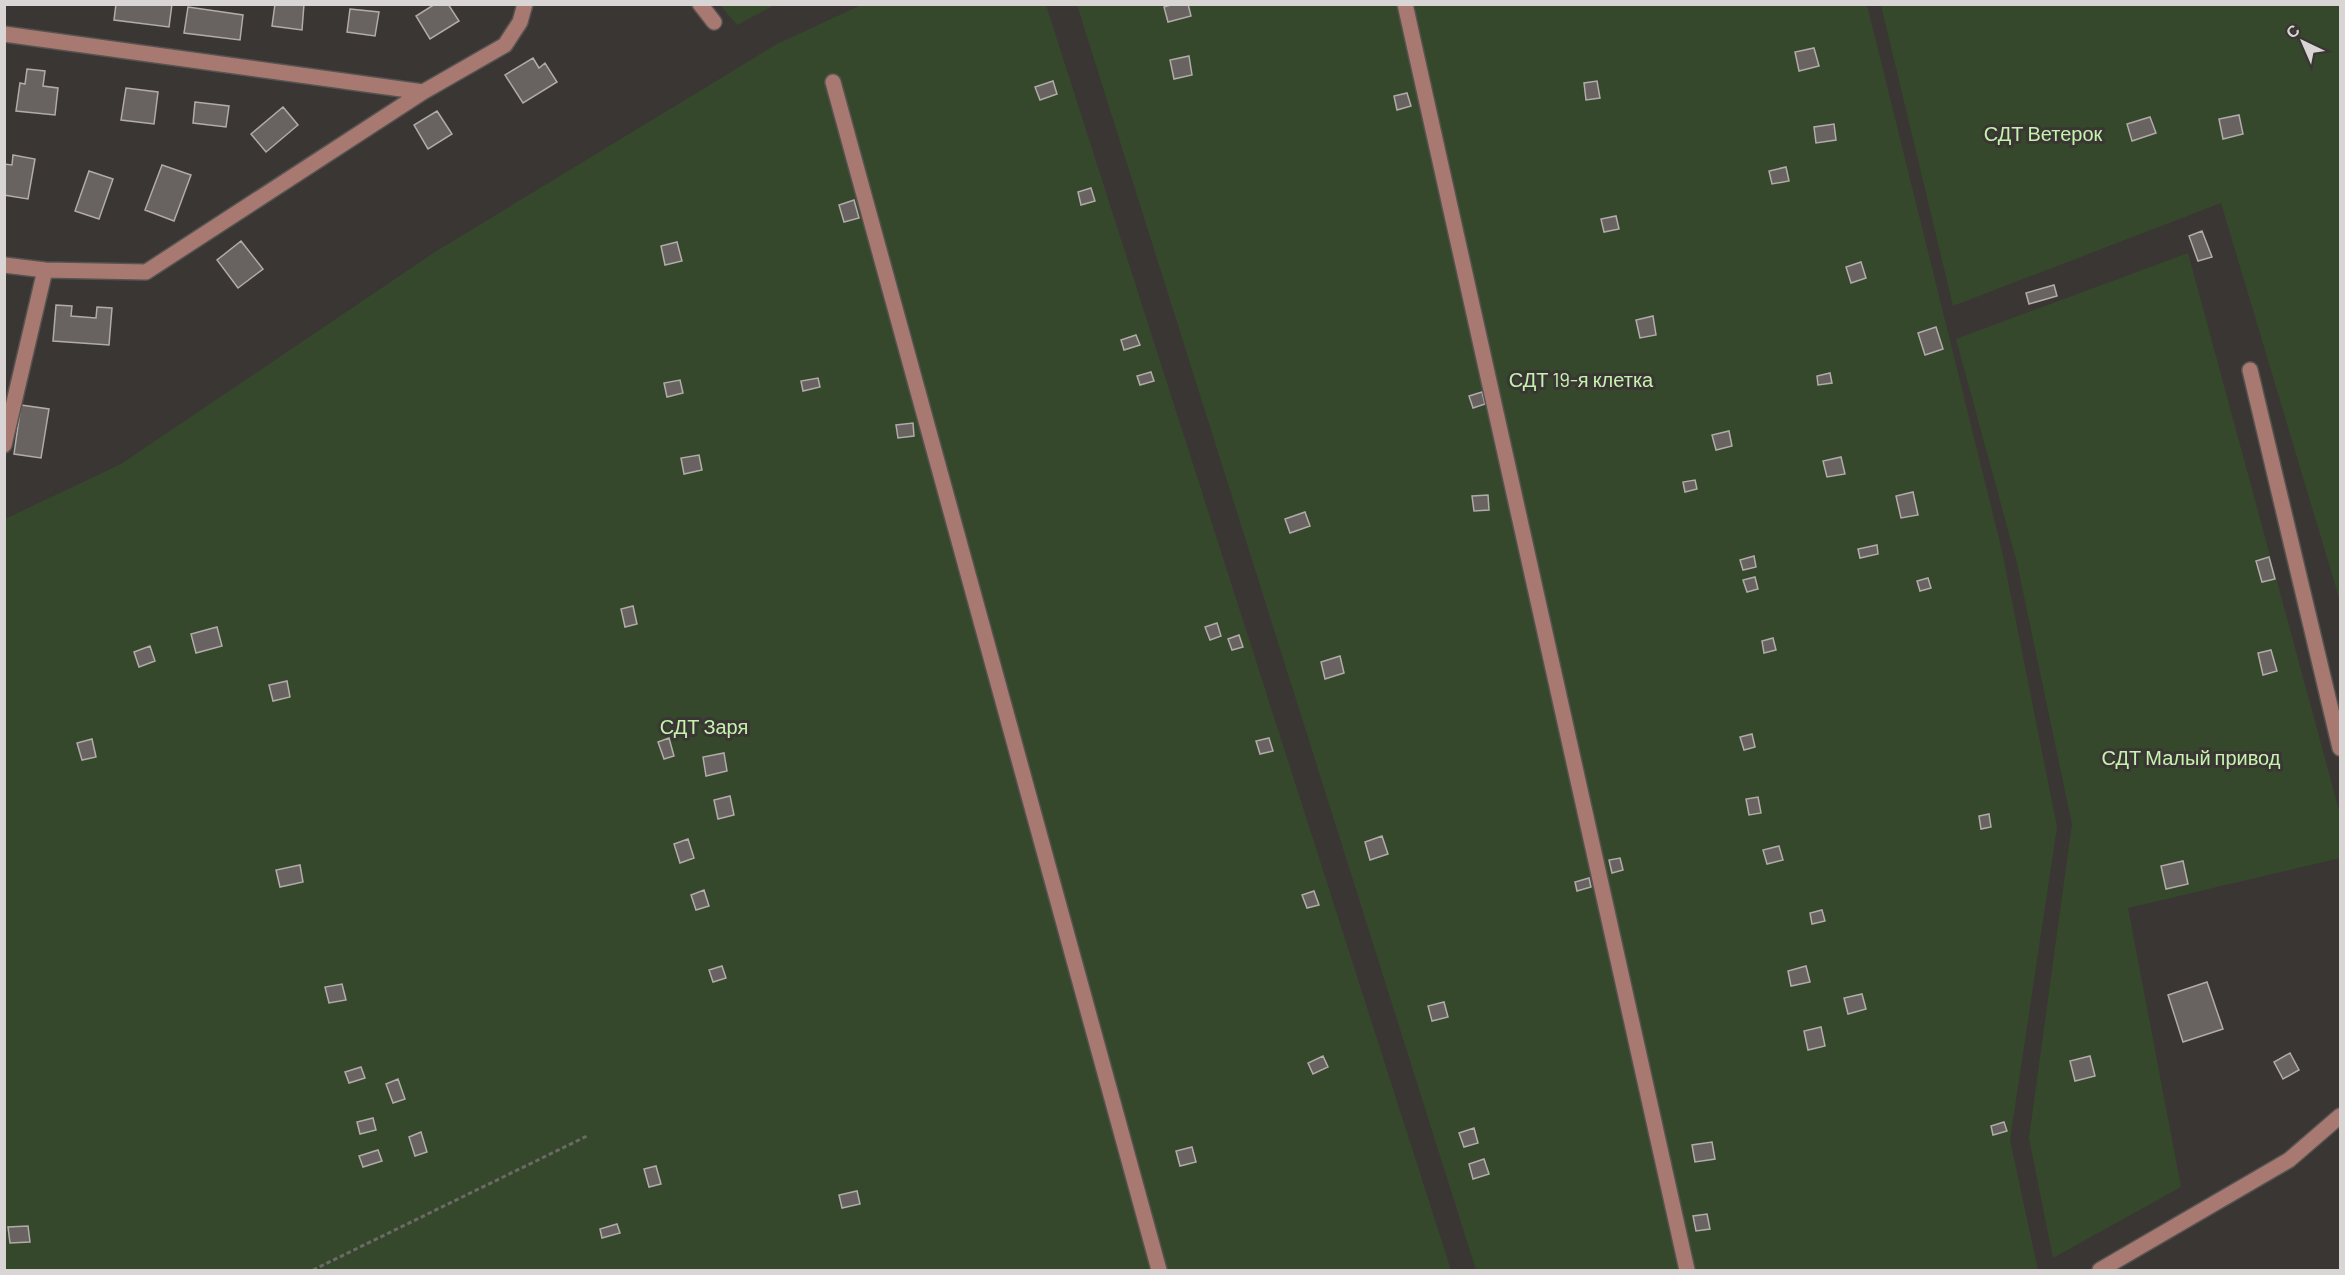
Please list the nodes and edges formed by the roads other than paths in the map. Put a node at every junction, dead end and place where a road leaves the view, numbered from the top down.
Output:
1 (525, 4) edge
2 (700, 4) edge
3 (1405, 4) edge
4 (714, 22) dead end
5 (4, 34) edge
6 (833, 82) dead end
7 (423, 92) junction
8 (4, 265) edge
9 (45, 270) junction
10 (2250, 370) dead end
11 (4, 445) edge
12 (2340, 748) edge
13 (2340, 1116) edge
14 (1160, 1270) edge
15 (1687, 1270) edge
16 (2100, 1270) edge

1 - 7 street
2 - 4 street
3 - 15 street
5 - 7 street
6 - 14 street
7 - 9 street
8 - 9 street
9 - 11 street
10 - 12 street
13 - 16 street

